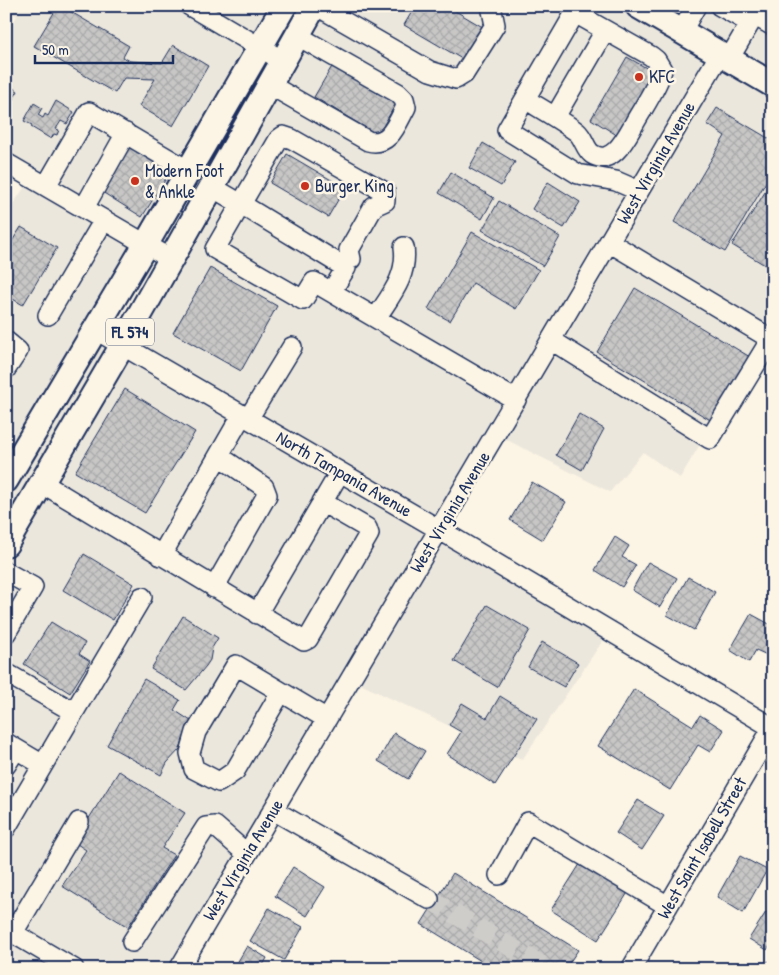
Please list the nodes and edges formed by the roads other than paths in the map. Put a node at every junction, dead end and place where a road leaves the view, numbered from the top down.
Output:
1 (190, 6) edge
2 (284, 6) edge
3 (316, 6) edge
4 (491, 6) edge
5 (638, 6) edge
6 (696, 6) edge
7 (720, 6) edge
8 (577, 10) edge
9 (755, 15) edge
10 (773, 26) edge
11 (605, 31) junction
12 (682, 32) junction
13 (298, 36) junction
14 (260, 48) junction
15 (725, 57) junction
16 (283, 62) junction
17 (772, 83) edge
18 (270, 84) junction
19 (525, 99) junction
20 (555, 117) junction
21 (126, 134) junction
22 (6, 163) edge
23 (189, 170) junction
24 (46, 186) junction
25 (212, 187) junction
26 (639, 191) junction
27 (241, 204) junction
28 (84, 208) junction
29 (104, 220) junction
30 (610, 242) junction
31 (146, 244) junction
32 (404, 247) dead end
33 (171, 259) junction
34 (348, 263) junction
35 (331, 292) junction
36 (48, 315) dead end
37 (376, 318) junction
38 (96, 330) junction
39 (551, 340) junction
40 (6, 341) edge
41 (122, 346) junction
42 (292, 346) dead end
43 (6, 369) edge
44 (516, 400) junction
45 (245, 417) junction
46 (219, 456) junction
47 (340, 472) junction
48 (6, 480) edge
49 (42, 483) junction
50 (322, 502) junction
51 (440, 530) junction
52 (6, 544) edge
53 (161, 556) junction
54 (6, 572) edge
55 (214, 588) junction
56 (142, 597) dead end
57 (257, 614) junction
58 (6, 633) edge
59 (6, 673) edge
60 (282, 692) junction
61 (74, 712) junction
62 (327, 719) junction
63 (773, 728) edge
64 (11, 746) edge
65 (6, 765) edge
66 (43, 765) junction
67 (273, 810) junction
68 (79, 822) dead end
69 (6, 828) edge
70 (247, 854) junction
71 (499, 875) dead end
72 (429, 899) tunnel mouth
73 (668, 906) junction
74 (10, 931) edge
75 (132, 942) dead end
76 (74, 969) edge
77 (179, 969) edge
78 (632, 969) edge

1 - 14 street
2 - 14 main road, FL 574
3 - 4 street
3 - 13 main road, FL 574
5 - 12 main road
6 - 12 street
7 - 9 street
8 - 11 street
8 - 19 street
9 - 10 street
9 - 15 street, West Virginia Avenue
11 - 20 street
11 - 20 street
12 - 15 main road
13 - 16 main road, FL 574
13 - 18 street
14 - 16 street
14 - 23 main road, FL 574
15 - 17 main road
15 - 26 street, West Virginia Avenue
16 - 18 main road, FL 574
18 - 25 main road, FL 574
19 - 20 street
19 - 26 street
21 - 23 street
21 - 24 street
21 - 28 street
22 - 24 street
23 - 31 main road, FL 574
24 - 28 street
25 - 27 street
25 - 33 main road, FL 574
26 - 30 street, West Virginia Avenue
27 - 34 street
27 - 34 street
27 - 35 street
28 - 29 street
29 - 31 street
29 - 36 street
30 - 39 street, West Virginia Avenue
30 - 39 street
31 - 33 street
31 - 38 main road, FL 574
32 - 37 street
33 - 41 main road, FL 574
34 - 35 street
35 - 37 street
37 - 44 street
38 - 41 street, North Tampania Avenue
38 - 48 main road, FL 574
39 - 44 street, West Virginia Avenue
40 - 43 street
41 - 45 street, North Tampania Avenue
41 - 49 main road, FL 574
42 - 45 street
44 - 51 street, West Virginia Avenue
45 - 46 street
45 - 47 street, North Tampania Avenue
46 - 53 street
46 - 55 street
47 - 50 street
47 - 51 street, North Tampania Avenue
49 - 52 main road, FL 574
49 - 53 street
50 - 57 street
50 - 57 street
51 - 62 street, West Virginia Avenue
51 - 63 street, North Tampania Avenue
53 - 55 street
54 - 58 street
55 - 57 street
56 - 61 street
59 - 61 street
60 - 60 street
60 - 62 street
61 - 66 street
62 - 67 street, West Virginia Avenue
63 - 73 street, West Saint Isabell Street
64 - 65 street
64 - 66 street
66 - 69 street
67 - 70 street, West Virginia Avenue
67 - 72 street
68 - 74 street
70 - 75 street
70 - 77 street, West Virginia Avenue
71 - 73 street
73 - 78 street, West Saint Isabell Street
74 - 76 street

